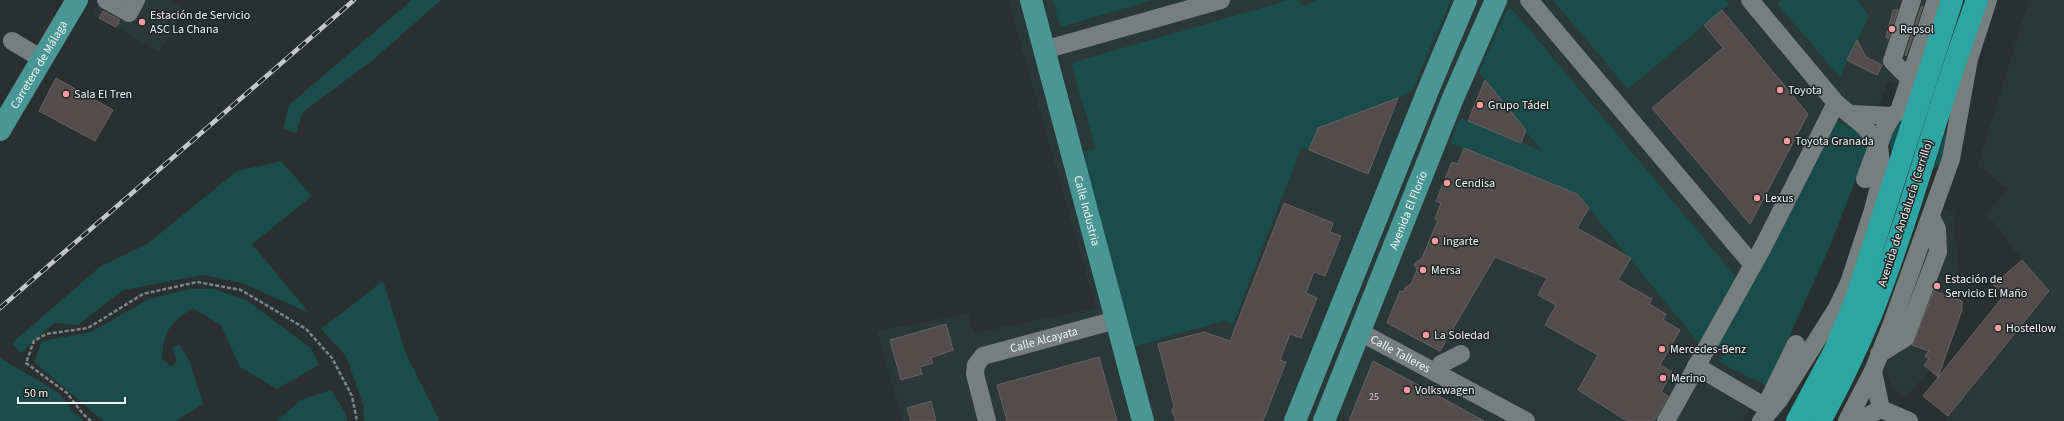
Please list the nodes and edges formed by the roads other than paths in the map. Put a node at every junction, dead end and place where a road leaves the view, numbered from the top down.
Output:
1 (77, 0) edge
2 (106, 0) edge
3 (136, 0) edge
4 (1031, 0) edge
5 (1221, 0) edge
6 (1466, 0) edge
7 (1496, 0) edge
8 (1529, 0) edge
9 (1750, 0) edge
10 (1912, 0) edge
11 (1928, 0) edge
12 (1936, 0) edge
13 (1952, 0) edge
14 (1977, 0) edge
15 (1988, 0) edge
16 (12, 41) dead end
17 (1044, 50) junction
18 (42, 59) junction
19 (1908, 77) junction
20 (1836, 103) junction
21 (1851, 114) junction
22 (1911, 114) junction
23 (0, 130) edge
24 (1955, 136) junction
25 (1894, 163) junction
26 (1946, 173) junction
27 (1865, 179) dead end
28 (1870, 219) junction
29 (1872, 250) junction
30 (1753, 265) junction
31 (1116, 320) junction
32 (1334, 321) junction
33 (1360, 332) junction
34 (1796, 344) dead end
35 (1461, 354) dead end
36 (1696, 366) junction
37 (1873, 371) junction
38 (1436, 373) junction
39 (1885, 414) edge
40 (1765, 415) edge
41 (988, 421) edge
42 (1143, 421) edge
43 (1295, 421) edge
44 (1324, 421) edge
45 (1526, 421) edge
46 (1666, 421) edge
47 (1797, 421) edge
48 (1820, 421) edge
49 (1847, 421) edge
50 (1857, 421) edge
51 (1909, 421) edge

1 - 18 main road, Carretera de Málaga
2 - 3 street
4 - 17 main road, Calle Industria
5 - 17 street
6 - 32 main road
7 - 33 main road, Avenida El Florío
8 - 30 street
9 - 20 street
10 - 19 street
11 - 19 street
12 - 19 street, Avenida de Andalucía (Cerrillo)
13 - 22 highway, Avenida de Andalucía (Cerrillo)
14 - 22 highway, Avenida de Andalucía (Cerrillo)
15 - 24 street, Avenida de Andalucía (Cerrillo)
16 - 18 street
17 - 31 main road, Calle Industria
18 - 23 main road, Carretera de Málaga
19 - 22 street, Avenida de Andalucía (Cerrillo)
20 - 21 street
20 - 30 street
21 - 22 street
21 - 25 street
22 - 24 street
22 - 25 highway, Avenida de Andalucía (Cerrillo)
22 - 25 street, Avenida de Andalucía (Cerrillo)
24 - 26 street, Avenida de Andalucía (Cerrillo)
25 - 26 street
25 - 27 street
25 - 28 street, Avenida de Andalucía (Cerrillo)
25 - 29 highway, Avenida de Andalucía (Cerrillo)
25 - 48 highway, Avenida de Andalucía (Cerrillo)
26 - 37 street, Avenida de Andalucía (Cerrillo)
28 - 29 street
28 - 40 street, Avenida de Andalucía (Cerrillo)
29 - 47 highway, Avenida de Andalucía (Cerrillo)
30 - 36 street
31 - 41 street, Calle Alcayata
31 - 42 main road, Calle Industria
32 - 33 main road
32 - 43 main road
33 - 38 street, Calle Talleres
33 - 44 main road, Avenida El Florío
34 - 40 street
35 - 38 street
36 - 40 street
36 - 46 street
37 - 39 street
37 - 49 street, Avenida de Andalucía (Cerrillo)
38 - 45 street, Calle Talleres
39 - 50 street
39 - 51 street

